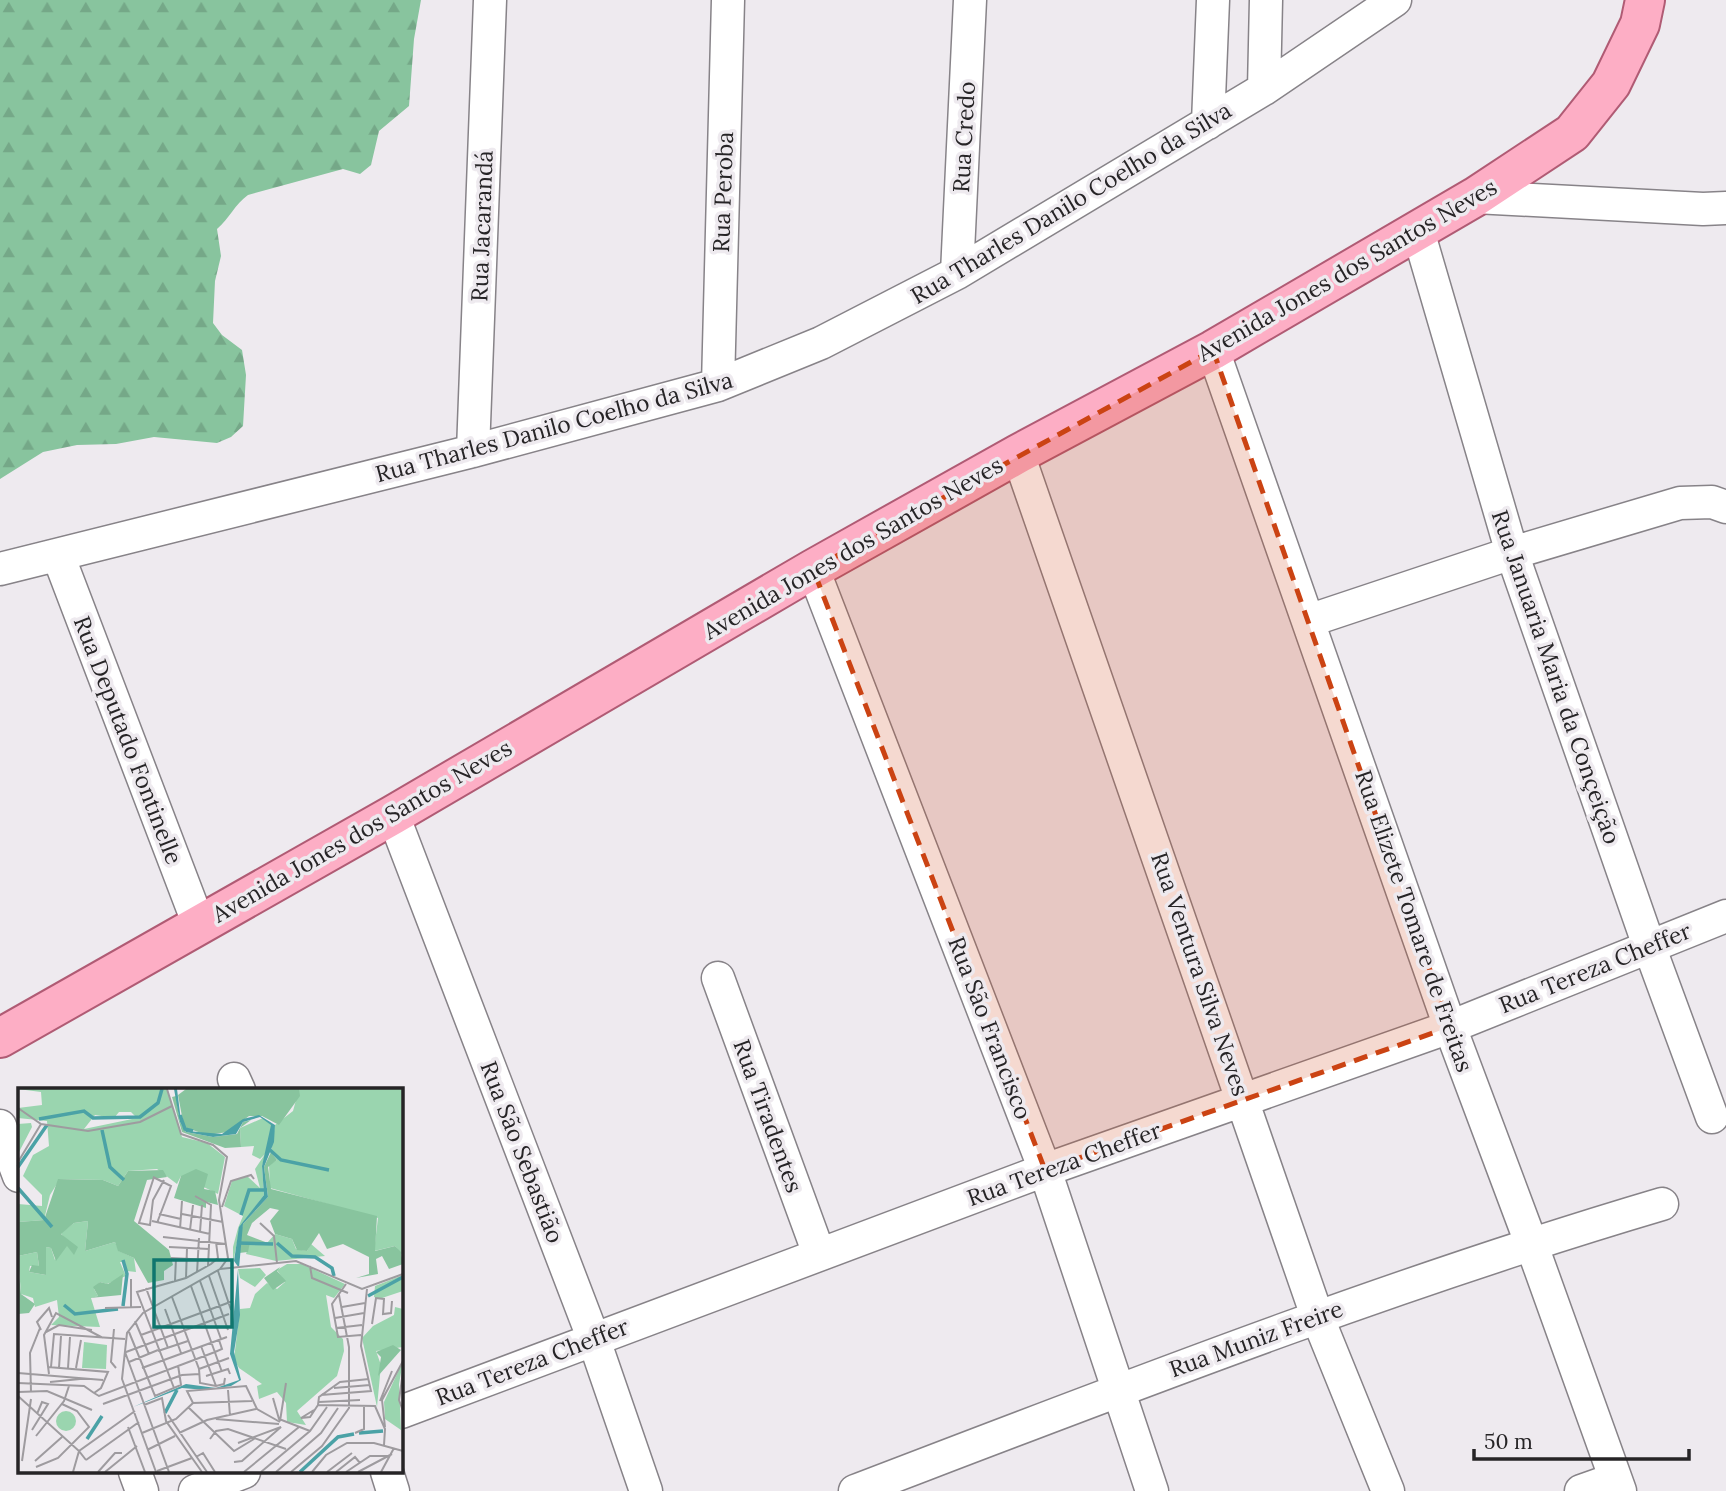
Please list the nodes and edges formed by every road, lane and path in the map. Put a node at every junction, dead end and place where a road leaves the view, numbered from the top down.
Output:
1 (490, 0) edge
2 (728, 0) edge
3 (970, 0) edge
4 (1213, 0) edge
5 (1266, 0) edge
6 (1395, 0) edge
7 (1645, 0) edge
8 (1264, 89) junction
9 (1208, 123) junction
10 (1475, 197) junction
11 (1726, 208) edge
12 (1418, 231) junction
13 (957, 274) junction
14 (1213, 350) junction
15 (718, 385) junction
16 (473, 451) junction
17 (1018, 454) junction
18 (1726, 507) edge
19 (1512, 554) junction
20 (58, 555) junction
21 (0, 569) edge
22 (813, 569) junction
23 (1308, 621) junction
24 (393, 815) junction
25 (1726, 916) edge
26 (199, 925) junction
27 (1649, 946) junction
28 (718, 978) dead end
29 (1450, 1027) junction
30 (0, 1038) edge
31 (1244, 1100) junction
32 (1712, 1117) dead end
33 (0, 1126) edge
34 (1045, 1170) junction
35 (18, 1172) edge
36 (1662, 1204) dead end
37 (1531, 1243) junction
38 (819, 1254) junction
39 (1317, 1316) junction
40 (594, 1339) junction
41 (1117, 1390) junction
42 (402, 1412) edge
43 (136, 1474) edge
44 (239, 1474) edge
45 (388, 1474) edge
46 (1617, 1485) edge
47 (142, 1491) edge
48 (195, 1491) edge
49 (393, 1491) edge
50 (646, 1491) edge
51 (855, 1491) edge
52 (1152, 1491) edge
53 (1388, 1491) edge
54 (1581, 1491) edge

1 - 16 street, Rua Jacarandá
2 - 15 street, Rua Peroba
3 - 13 street, Rua Credo
4 - 9 street
5 - 8 street
6 - 8 street, Rua Tharles Danilo Coelho da Silva
7 - 10 main road, Avenida Jones dos Santos Neves
8 - 9 street, Rua Tharles Danilo Coelho da Silva
9 - 13 street, Rua Tharles Danilo Coelho da Silva
10 - 11 street
10 - 12 main road, Avenida Jones dos Santos Neves
12 - 14 main road, Avenida Jones dos Santos Neves
12 - 19 street, Rua Januaria Maria da Conçeição
13 - 15 street, Rua Tharles Danilo Coelho da Silva
14 - 17 main road, Avenida Jones dos Santos Neves
14 - 23 street, Rua Elizete Tomare de Freitas
15 - 16 street, Rua Tharles Danilo Coelho da Silva
16 - 20 street, Rua Tharles Danilo Coelho da Silva
17 - 22 main road, Avenida Jones dos Santos Neves
17 - 31 street, Rua Ventura Silva Neves
18 - 19 street
19 - 23 street
19 - 27 street, Rua Januaria Maria da Conçeição
20 - 21 street, Rua Tharles Danilo Coelho da Silva
20 - 26 street, Rua Deputado Fontinelle
22 - 24 main road, Avenida Jones dos Santos Neves
22 - 34 street, Rua São Francisco
23 - 29 street, Rua Elizete Tomare de Freitas
24 - 26 main road, Avenida Jones dos Santos Neves
24 - 40 street, Rua São Sebastião
25 - 27 street, Rua Tereza Cheffer
26 - 30 main road, Avenida Jones dos Santos Neves
27 - 29 street, Rua Tereza Cheffer
27 - 32 street, Rua Januaria Maria da Conçeição
28 - 38 street, Rua Tiradentes
29 - 31 street, Rua Tereza Cheffer
29 - 37 street, Rua Elizete Tomare de Freitas
31 - 34 street, Rua Tereza Cheffer
31 - 39 street, Rua Ventura Silva Neves
33 - 35 street
34 - 38 street, Rua Tereza Cheffer
34 - 41 street, Rua São Francisco
36 - 37 street, Rua Muniz Freire
37 - 39 street, Rua Muniz Freire
37 - 46 street, Rua Elizete Tomare de Freitas
38 - 40 street, Rua Tereza Cheffer
39 - 41 street, Rua Muniz Freire
39 - 53 street, Rua Ventura Silva Neves
40 - 42 street, Rua Tereza Cheffer
40 - 50 street, Rua São Sebastião
41 - 51 street, Rua Muniz Freire
41 - 52 street, Rua São Francisco
43 - 47 street
44 - 48 street
45 - 49 street
46 - 54 street

